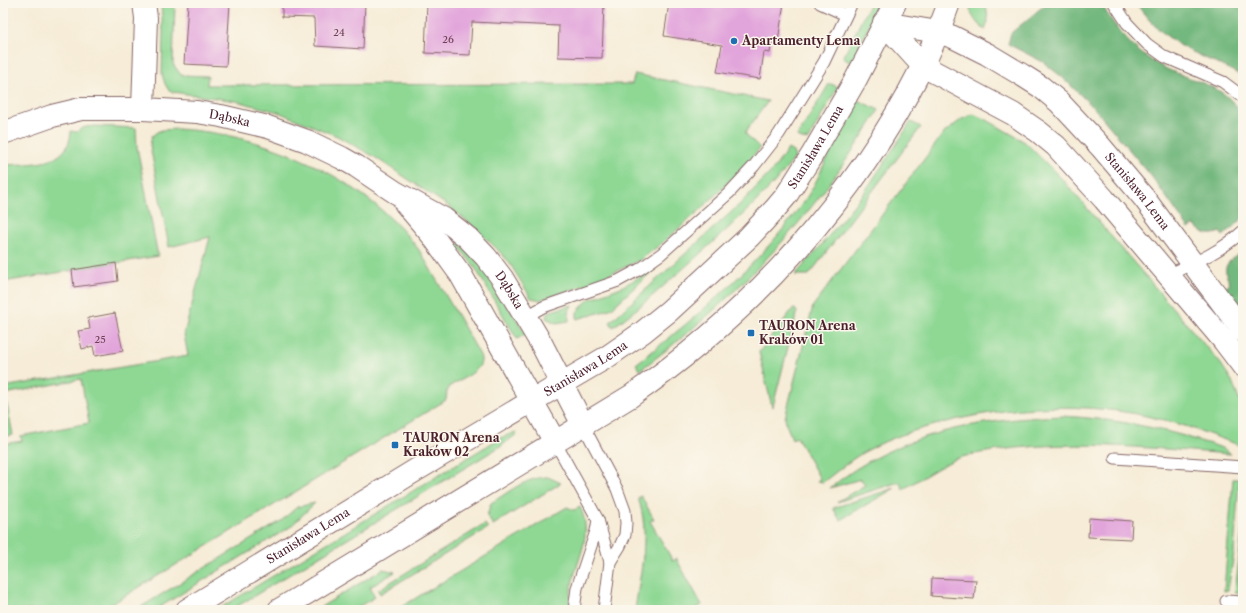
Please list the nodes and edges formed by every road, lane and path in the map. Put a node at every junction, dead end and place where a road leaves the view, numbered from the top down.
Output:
1 (144, 3) edge
2 (820, 3) edge
3 (852, 3) edge
4 (895, 3) edge
5 (949, 3) edge
6 (1114, 3) edge
7 (846, 15) junction
8 (884, 23) junction
9 (938, 32) junction
10 (922, 66) junction
11 (1243, 97) edge
12 (143, 109) junction
13 (3, 133) edge
14 (395, 192) junction
15 (1243, 231) edge
16 (1192, 264) junction
17 (1168, 275) junction
18 (525, 317) junction
19 (1243, 332) edge
20 (1243, 366) edge
21 (562, 383) junction
22 (532, 400) junction
23 (583, 425) junction
24 (555, 442) junction
25 (1115, 458) dead end
26 (1243, 467) edge
27 (598, 520) junction
28 (610, 562) junction
29 (1226, 601) dead end
30 (1243, 602) edge
31 (187, 610) edge
32 (279, 610) edge
33 (574, 610) edge
34 (604, 610) edge

1 - 12 street
2 - 7 lane
3 - 7 lane
4 - 8 street, Stanisława Lema
5 - 9 street
6 - 11 lane
7 - 18 lane
8 - 9 street, Stanisława Lema
8 - 10 street
8 - 21 street, Stanisława Lema
9 - 10 street
9 - 16 street, Stanisława Lema
10 - 17 street
10 - 23 street
12 - 13 street, Dąbska
12 - 14 street, Dąbska
14 - 18 street, Dąbska
14 - 22 street, Dąbska
15 - 16 lane
16 - 17 lane
16 - 19 street, Stanisława Lema
17 - 20 street
18 - 21 street, Dąbska
21 - 22 street, Stanisława Lema
21 - 23 street, Dąbska
22 - 24 street, Dąbska
22 - 31 street, Stanisława Lema
23 - 24 street
23 - 28 lane
24 - 27 lane
24 - 32 street
25 - 26 lane
27 - 28 lane
27 - 33 lane
28 - 34 lane
29 - 30 lane

